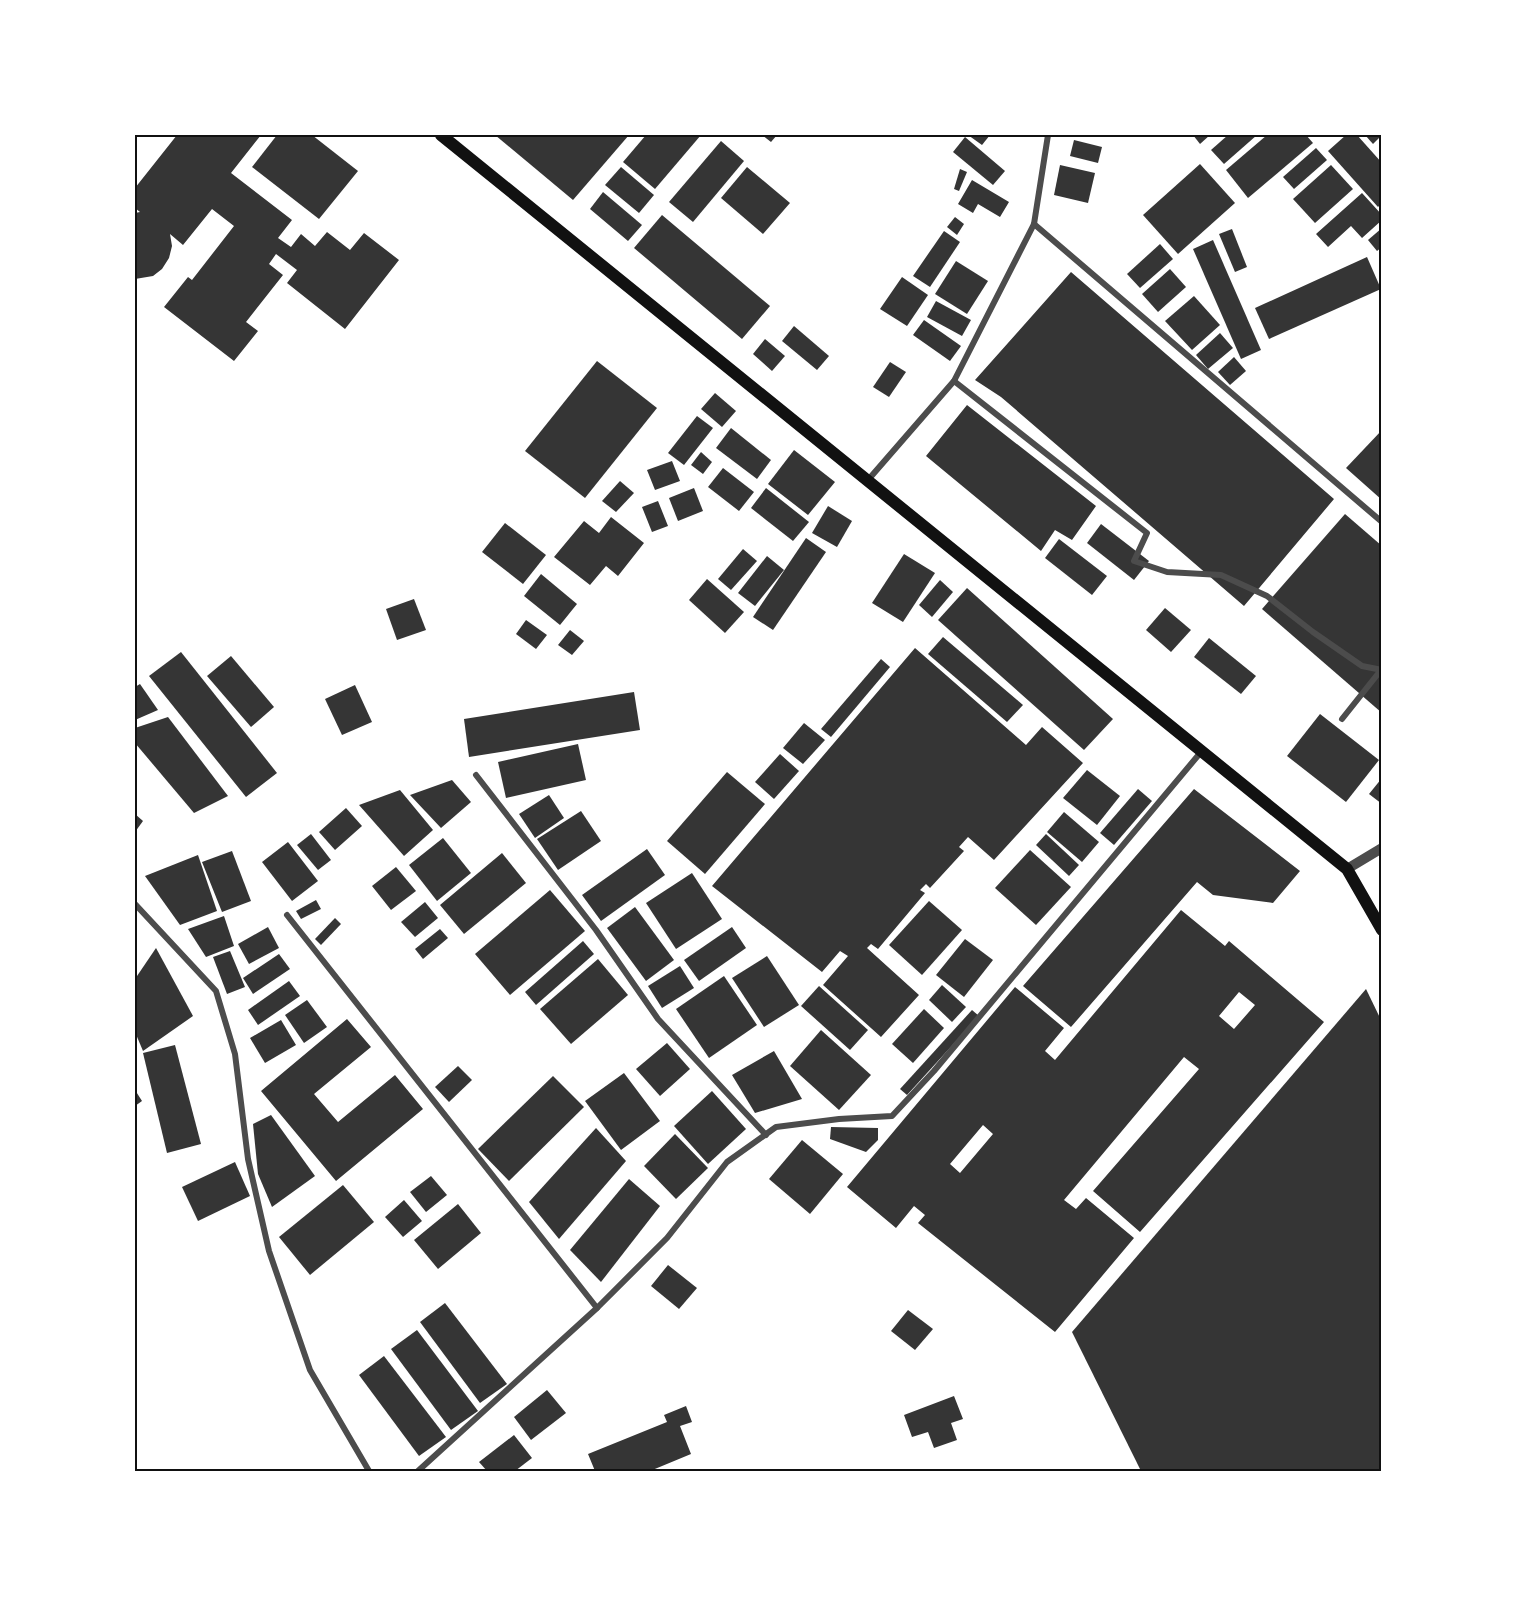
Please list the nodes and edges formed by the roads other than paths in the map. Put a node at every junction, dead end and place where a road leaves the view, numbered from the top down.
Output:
1 (441, 135) edge
2 (1048, 135) edge
3 (1034, 224) junction
4 (954, 381) junction
5 (868, 480) junction
6 (1382, 522) edge
7 (1382, 670) edge
8 (1342, 719) dead end
9 (1201, 752) junction
10 (476, 775) dead end
11 (1382, 848) edge
12 (1347, 869) junction
13 (135, 904) edge
14 (287, 915) dead end
15 (1382, 930) edge
16 (766, 1135) junction
17 (597, 1308) junction
18 (369, 1471) edge
19 (418, 1471) edge

1 - 5 main road
2 - 3 street
3 - 4 street
3 - 6 street
4 - 5 street
4 - 7 street
5 - 9 main road
7 - 8 street
9 - 12 main road
9 - 16 street
10 - 16 street
11 - 12 street
12 - 15 main road
13 - 18 street
14 - 17 street
16 - 17 street
17 - 19 street

